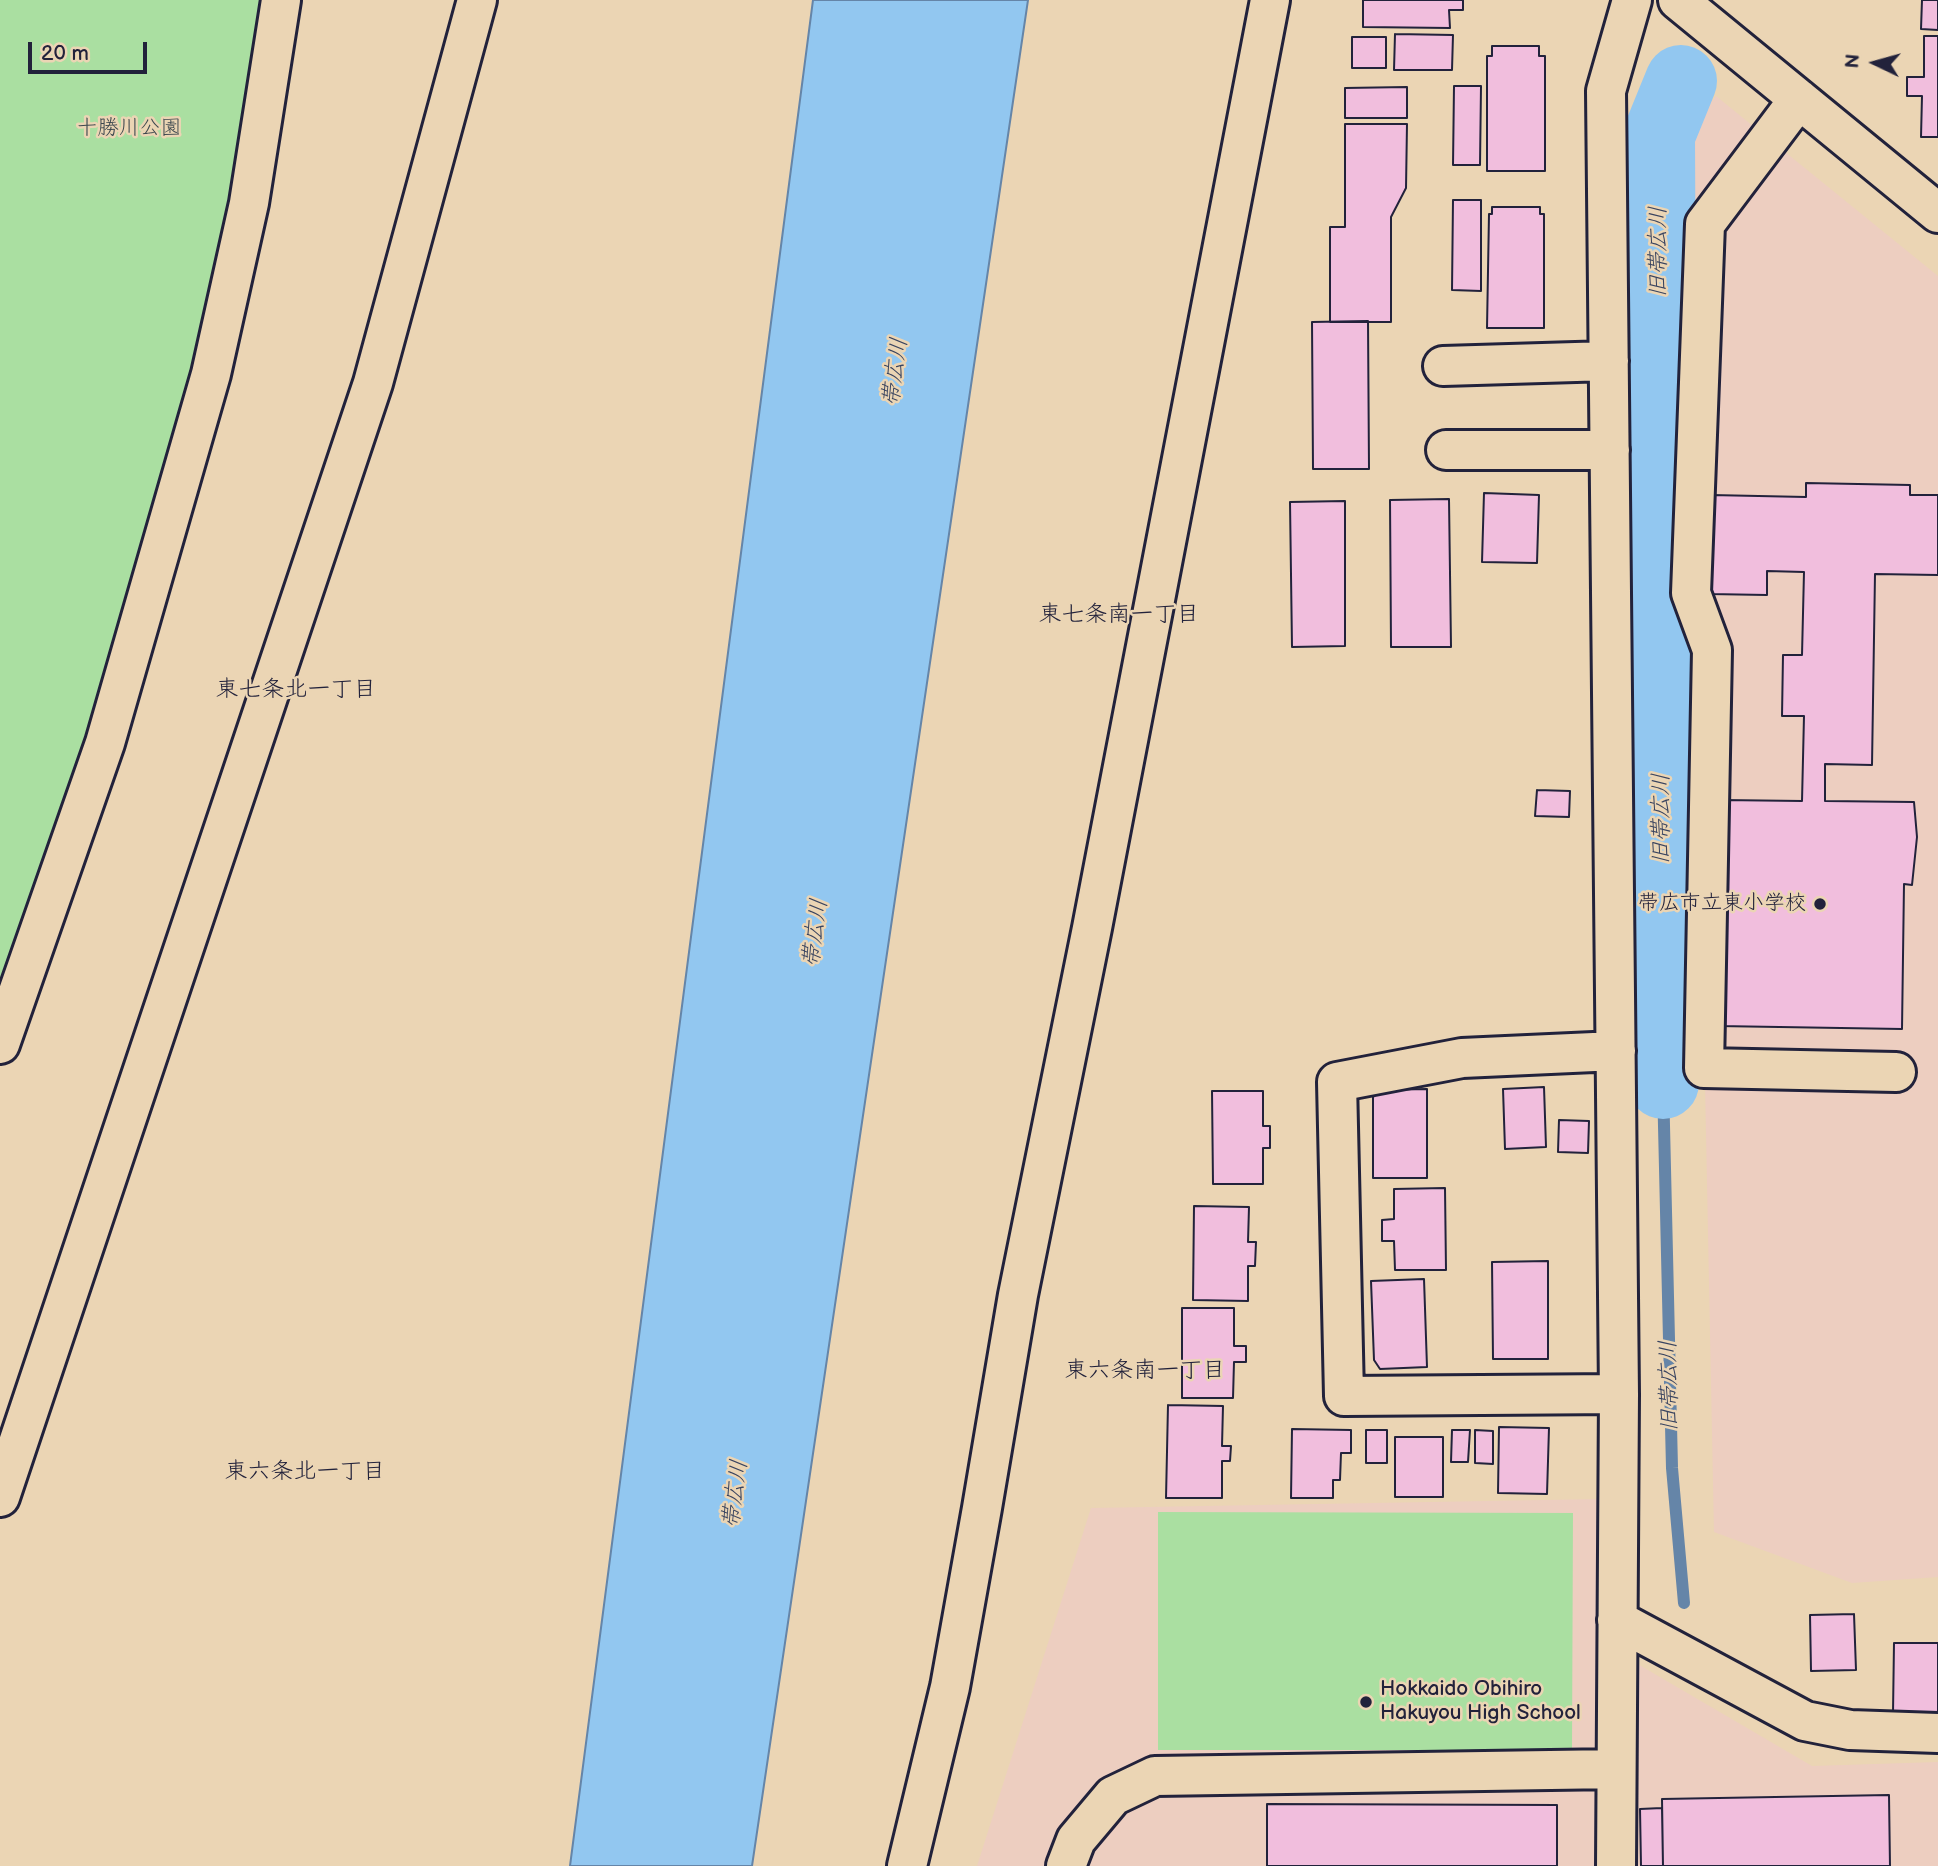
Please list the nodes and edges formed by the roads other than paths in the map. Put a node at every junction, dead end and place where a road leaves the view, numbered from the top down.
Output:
1 (281, 0) edge
2 (477, 0) edge
3 (1270, 0) edge
4 (1632, 0) edge
5 (1678, 0) edge
6 (1799, 99) junction
7 (1938, 213) edge
8 (1609, 361) junction
9 (1443, 366) dead end
10 (1446, 450) dead end
11 (1610, 450) junction
12 (0, 1044) edge
13 (1616, 1051) junction
14 (1896, 1072) dead end
15 (1619, 1394) junction
16 (0, 1497) edge
17 (1617, 1619) junction
18 (1938, 1733) edge
19 (1616, 1769) junction
20 (907, 1866) edge
21 (1066, 1866) edge
22 (1616, 1866) edge

1 - 12 street
2 - 16 street
3 - 20 street
4 - 8 street
5 - 6 street
6 - 7 street
6 - 14 street
8 - 9 street
8 - 11 street
10 - 11 street
11 - 13 street
13 - 15 street
13 - 15 street
15 - 17 street
17 - 18 street
17 - 19 street
19 - 21 street
19 - 22 street

